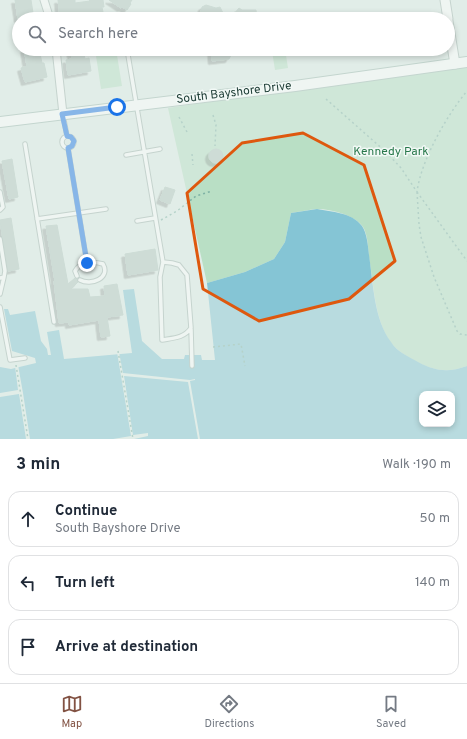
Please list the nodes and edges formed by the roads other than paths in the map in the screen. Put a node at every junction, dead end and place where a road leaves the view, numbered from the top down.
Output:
1 (44, 0) edge
2 (445, 0) edge
3 (48, 12) edge
4 (447, 12) edge
5 (57, 56) edge
6 (128, 56) edge
7 (454, 56) edge
8 (467, 62) edge
9 (455, 64) junction
10 (135, 104) junction
11 (62, 114) junction
12 (0, 122) edge
13 (67, 136) junction
14 (25, 144) dead end
15 (68, 148) junction
16 (160, 149) dead end
17 (143, 152) junction
18 (126, 155) dead end
19 (0, 192) edge
20 (106, 209) dead end
21 (0, 210) edge
22 (78, 213) junction
23 (37, 219) junction
24 (155, 220) junction
25 (137, 221) dead end
26 (0, 240) edge
27 (163, 262) junction
28 (87, 263) junction
29 (77, 276) dead end
30 (2, 277) edge
31 (80, 280) dead end
32 (0, 294) edge
33 (0, 307) edge
34 (54, 322) dead end
35 (191, 328) junction
36 (25, 358) dead end
37 (192, 366) dead end

1 - 3 street
2 - 4 street
5 - 11 street
6 - 10 lane
7 - 9 street
8 - 9 main road, South Bayshore Drive
9 - 10 main road, South Bayshore Drive
10 - 11 main road, South Bayshore Drive
10 - 17 lane
11 - 12 main road, South Bayshore Drive
11 - 13 lane
13 - 15 lane
13 - 15 lane
14 - 23 lane
15 - 22 lane
16 - 17 lane
17 - 18 lane
17 - 24 lane
19 - 21 lane
20 - 22 lane
22 - 23 lane
22 - 28 lane
23 - 34 lane
24 - 25 lane
24 - 27 lane
26 - 30 lane
27 - 35 lane
27 - 35 lane
28 - 29 lane
28 - 31 lane
30 - 32 lane
33 - 36 lane
35 - 37 lane

